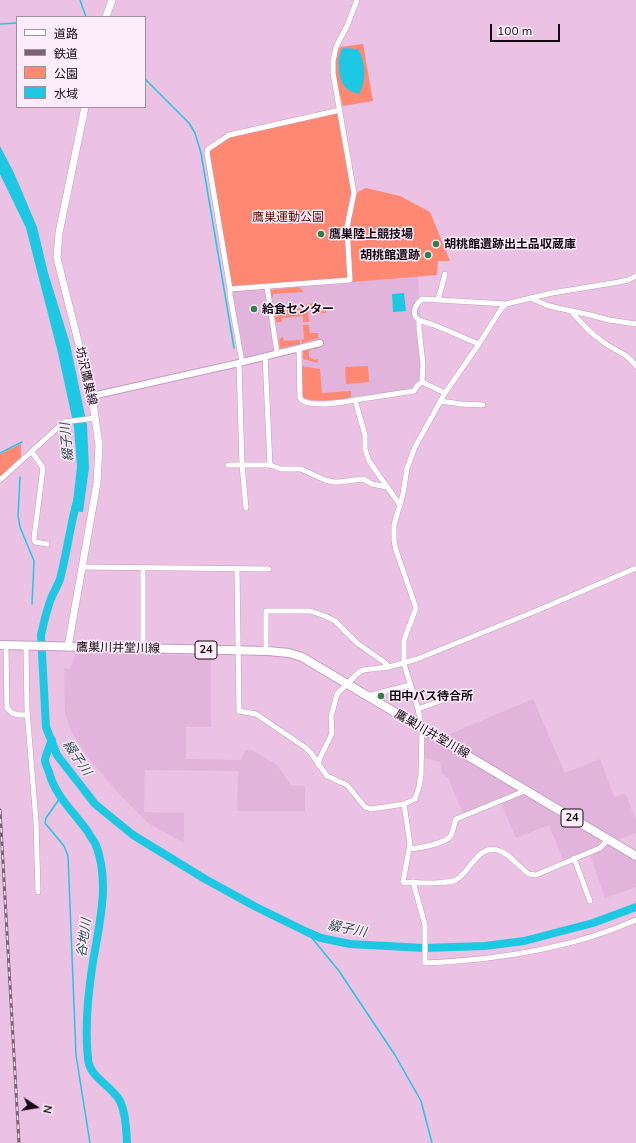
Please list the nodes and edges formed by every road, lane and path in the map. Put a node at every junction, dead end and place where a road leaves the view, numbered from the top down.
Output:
1 (112, 0) edge
2 (357, 0) edge
3 (106, 16) edge
4 (85, 108) edge
5 (340, 110) junction
6 (445, 274) dead end
7 (636, 276) edge
8 (267, 286) junction
9 (230, 289) junction
10 (530, 298) junction
11 (438, 300) junction
12 (506, 304) junction
13 (572, 312) junction
14 (420, 320) junction
15 (636, 324) edge
16 (320, 343) dead end
17 (480, 344) junction
18 (299, 348) junction
19 (277, 353) junction
20 (265, 356) junction
21 (241, 362) junction
22 (636, 366) edge
23 (422, 382) junction
24 (445, 393) junction
25 (92, 396) junction
26 (355, 400) junction
27 (440, 401) junction
28 (483, 404) dead end
29 (93, 418) junction
30 (32, 452) junction
31 (228, 465) dead end
32 (242, 465) junction
33 (270, 465) junction
34 (0, 480) edge
35 (387, 487) junction
36 (400, 505) junction
37 (246, 508) dead end
38 (47, 544) dead end
39 (82, 568) junction
40 (636, 568) edge
41 (143, 569) junction
42 (237, 569) junction
43 (269, 569) dead end
44 (28, 646) junction
45 (3, 647) edge
46 (68, 647) junction
47 (143, 648) junction
48 (238, 651) junction
49 (266, 651) junction
50 (404, 664) junction
51 (389, 667) junction
52 (346, 684) junction
53 (410, 685) junction
54 (367, 696) junction
55 (448, 698) dead end
56 (418, 709) junction
57 (27, 715) junction
58 (422, 729) junction
59 (318, 765) junction
60 (527, 790) junction
61 (404, 804) junction
62 (609, 839) junction
63 (410, 849) junction
64 (636, 856) edge
65 (574, 858) junction
66 (413, 882) junction
67 (38, 892) dead end
68 (590, 901) dead end
69 (636, 920) edge

1 - 3 main road
2 - 5 street
4 - 25 main road, 坊沢鷹巣線
5 - 8 street
5 - 9 street
6 - 11 street
7 - 10 street
8 - 9 street
8 - 19 street
9 - 21 street
10 - 12 street
10 - 13 street
11 - 12 street
11 - 14 street
12 - 17 street
13 - 15 street
13 - 22 street
14 - 17 street
14 - 23 street
16 - 18 street
17 - 24 street
18 - 19 street
18 - 26 street
19 - 20 street
20 - 21 street
20 - 33 street
21 - 25 street
21 - 32 street
23 - 24 street
23 - 26 street
24 - 27 street
25 - 29 main road, 坊沢鷹巣線
26 - 35 street
27 - 28 street
27 - 36 street
29 - 30 street
29 - 39 main road, 坊沢鷹巣線
30 - 34 street
30 - 38 street
31 - 32 street
32 - 33 street
32 - 37 street
33 - 35 street
35 - 36 street
36 - 50 street
39 - 41 street
39 - 46 main road, 坊沢鷹巣線
40 - 50 street
41 - 42 street
41 - 47 street
42 - 43 street
42 - 48 street
44 - 45 main road, 鷹巣川井堂川線 / 24
44 - 46 main road, 鷹巣川井堂川線 / 24
44 - 57 street
45 - 57 street
46 - 47 main road, 鷹巣川井堂川線 / 24
47 - 48 main road, 鷹巣川井堂川線 / 24
48 - 49 main road, 鷹巣川井堂川線 / 24
48 - 59 street
49 - 51 street
49 - 52 main road, 鷹巣川井堂川線 / 24
50 - 51 street
50 - 53 street
51 - 52 street
52 - 54 main road, 鷹巣川井堂川線 / 24
52 - 59 street
53 - 54 street
53 - 56 street
54 - 58 main road, 鷹巣川井堂川線 / 24
55 - 56 street
56 - 58 street
57 - 67 street
58 - 60 main road, 鷹巣川井堂川線 / 24
58 - 61 street
59 - 61 street
60 - 62 main road, 鷹巣川井堂川線 / 24
60 - 63 street
61 - 63 street
62 - 64 main road, 鷹巣川井堂川線 / 24
62 - 65 street
63 - 66 street
65 - 66 street
65 - 68 street
66 - 69 street

